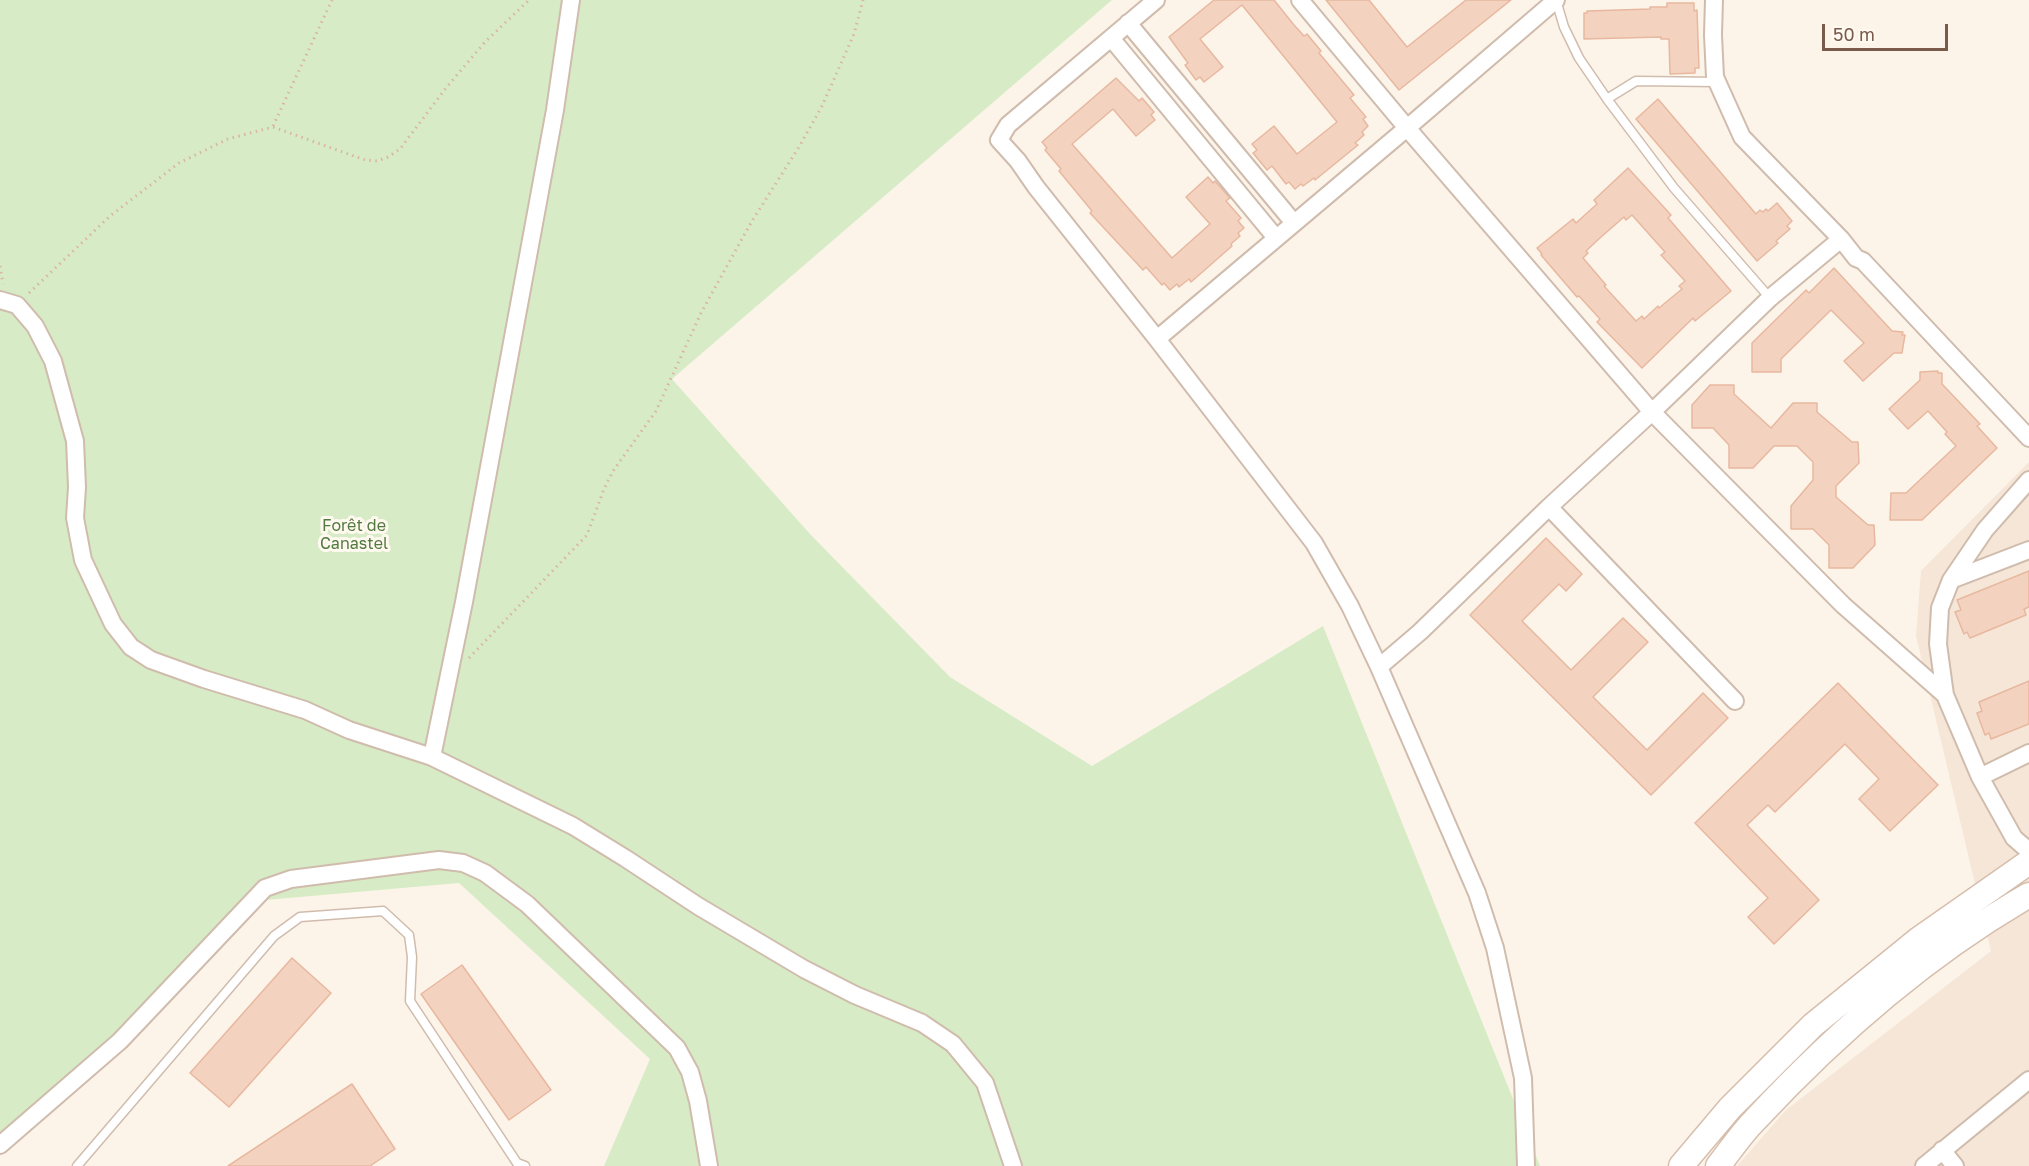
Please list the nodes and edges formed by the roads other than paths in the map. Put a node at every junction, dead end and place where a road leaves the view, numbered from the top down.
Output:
1 (571, 0) edge
2 (1156, 0) edge
3 (1300, 0) edge
4 (1556, 0) edge
5 (1714, 0) edge
6 (1128, 23) junction
7 (1111, 38) junction
8 (1717, 81) junction
9 (1607, 99) junction
10 (1407, 128) junction
11 (1233, 150) junction
12 (1216, 165) junction
13 (1293, 224) junction
14 (1276, 238) junction
15 (1841, 239) junction
16 (1770, 298) junction
17 (0, 300) edge
18 (1156, 339) junction
19 (1652, 412) junction
20 (2029, 438) edge
21 (2029, 480) edge
22 (1549, 507) junction
23 (2029, 549) edge
24 (1951, 580) junction
25 (1379, 667) junction
26 (1945, 695) junction
27 (1734, 701) dead end
28 (2029, 753) edge
29 (432, 757) junction
30 (1980, 777) junction
31 (2029, 851) edge
32 (2029, 862) edge
33 (2029, 895) edge
34 (2029, 1080) edge
35 (0, 1145) edge
36 (1942, 1150) junction
37 (518, 1165) edge
38 (77, 1166) edge
39 (709, 1166) edge
40 (1013, 1166) edge
41 (1526, 1166) edge
42 (1681, 1166) edge
43 (1718, 1166) edge
44 (1924, 1166) edge
45 (1956, 1166) edge

1 - 29 street
2 - 6 street
3 - 10 street
4 - 9 lane
4 - 10 street
5 - 8 street
6 - 7 street
6 - 11 street
7 - 12 street
7 - 18 street
8 - 9 lane
8 - 15 street
9 - 16 lane
10 - 13 street
10 - 19 street
11 - 12 street
11 - 13 street
12 - 14 street
13 - 14 street
14 - 18 street
15 - 16 street
15 - 20 street
16 - 19 street
17 - 29 street
18 - 25 street
19 - 22 street
19 - 26 street
21 - 24 street
22 - 25 street
22 - 27 street
23 - 24 street
24 - 26 street
25 - 41 street
26 - 30 street
28 - 30 street
29 - 40 street
30 - 31 street
32 - 42 main road
33 - 43 main road
34 - 36 street
35 - 39 street
36 - 44 street
36 - 45 street
37 - 38 lane

